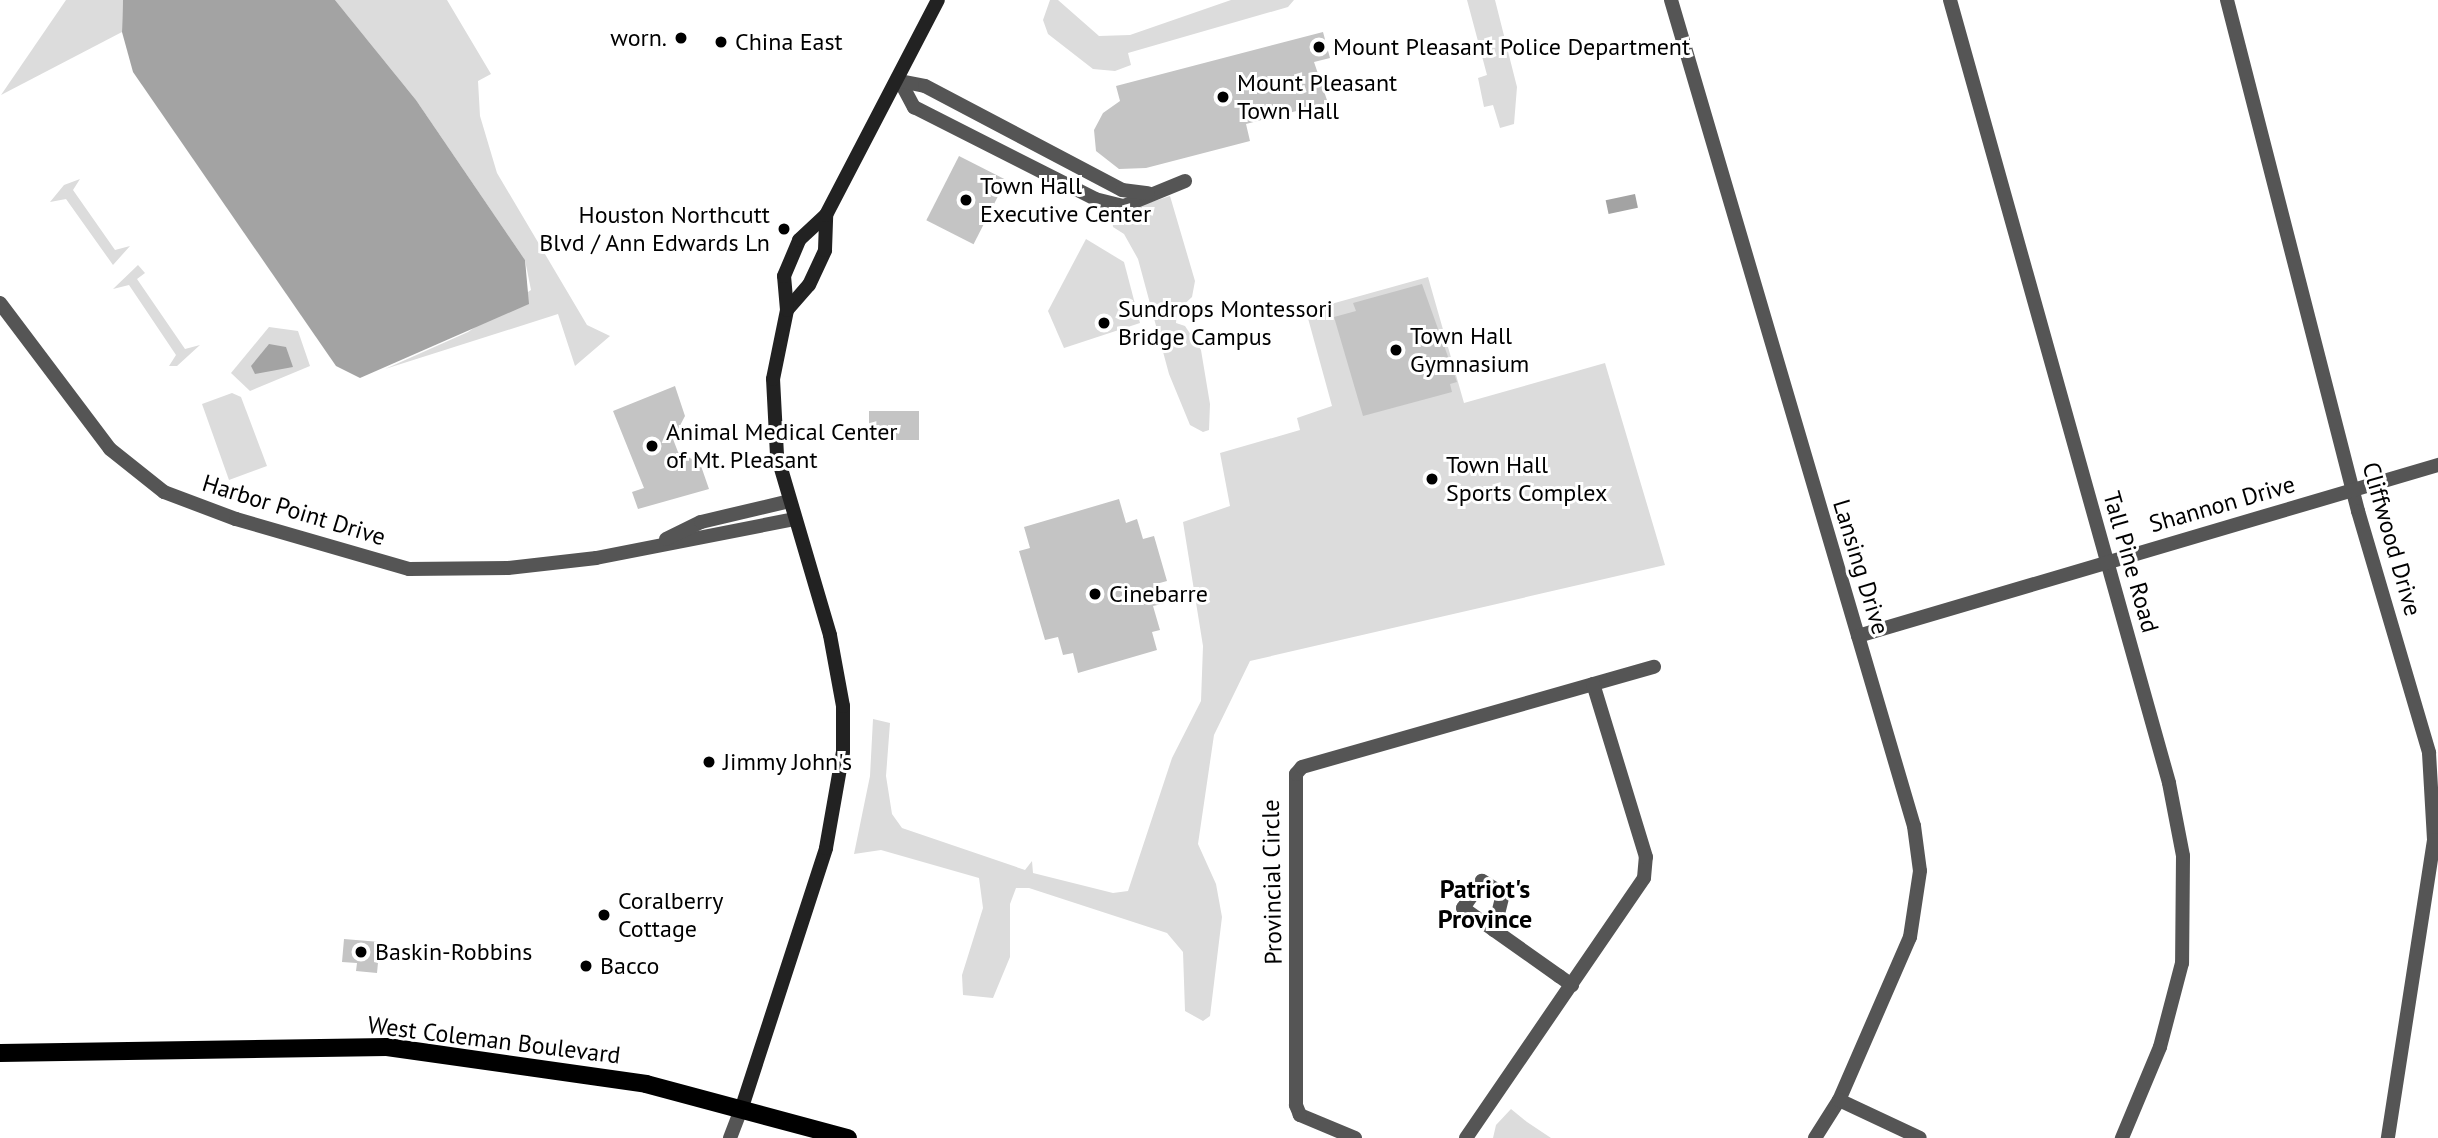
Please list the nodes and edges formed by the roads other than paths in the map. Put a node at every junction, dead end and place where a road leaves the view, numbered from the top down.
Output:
1 (939, 0) edge
2 (1671, 0) edge
3 (1950, 0) edge
4 (2227, 0) edge
5 (900, 81) junction
6 (1185, 181) dead end
7 (1148, 193) junction
8 (826, 215) junction
9 (0, 303) edge
10 (787, 310) junction
11 (2438, 465) edge
12 (2353, 489) junction
13 (790, 500) junction
14 (795, 519) junction
15 (662, 542) junction
16 (2108, 561) junction
17 (1857, 636) junction
18 (1654, 667) dead end
19 (1593, 684) junction
20 (1494, 930) dead end
21 (1572, 985) junction
22 (0, 1053) edge
23 (1839, 1100) junction
24 (742, 1107) junction
25 (730, 1138) edge
26 (848, 1138) edge
27 (1355, 1138) edge
28 (1466, 1138) edge
29 (1815, 1138) edge
30 (1920, 1138) edge
31 (2122, 1138) edge
32 (2388, 1138) edge

1 - 5 street
2 - 17 street, Lansing Drive
3 - 16 street, Tall Pine Road
4 - 12 street, Cliffwood Drive
5 - 7 street
5 - 7 street
5 - 8 street
6 - 7 street
8 - 10 street
8 - 10 street
9 - 15 street, Harbor Point Drive
10 - 13 street
11 - 12 street, Shannon Drive
12 - 16 street, Shannon Drive
12 - 32 street, Cliffwood Drive
13 - 14 street
13 - 15 street, Harbor Point Drive
14 - 15 street, Harbor Point Drive
14 - 24 street
16 - 17 street, Shannon Drive
16 - 31 street, Tall Pine Road
17 - 23 street, Lansing Drive
18 - 19 street, Provincial Circle
19 - 21 street
19 - 27 street, Provincial Circle
20 - 21 street
21 - 28 street
22 - 24 main road, West Coleman Boulevard
23 - 29 street, Lansing Drive
23 - 30 street
24 - 25 street
24 - 26 main road, West Coleman Boulevard

